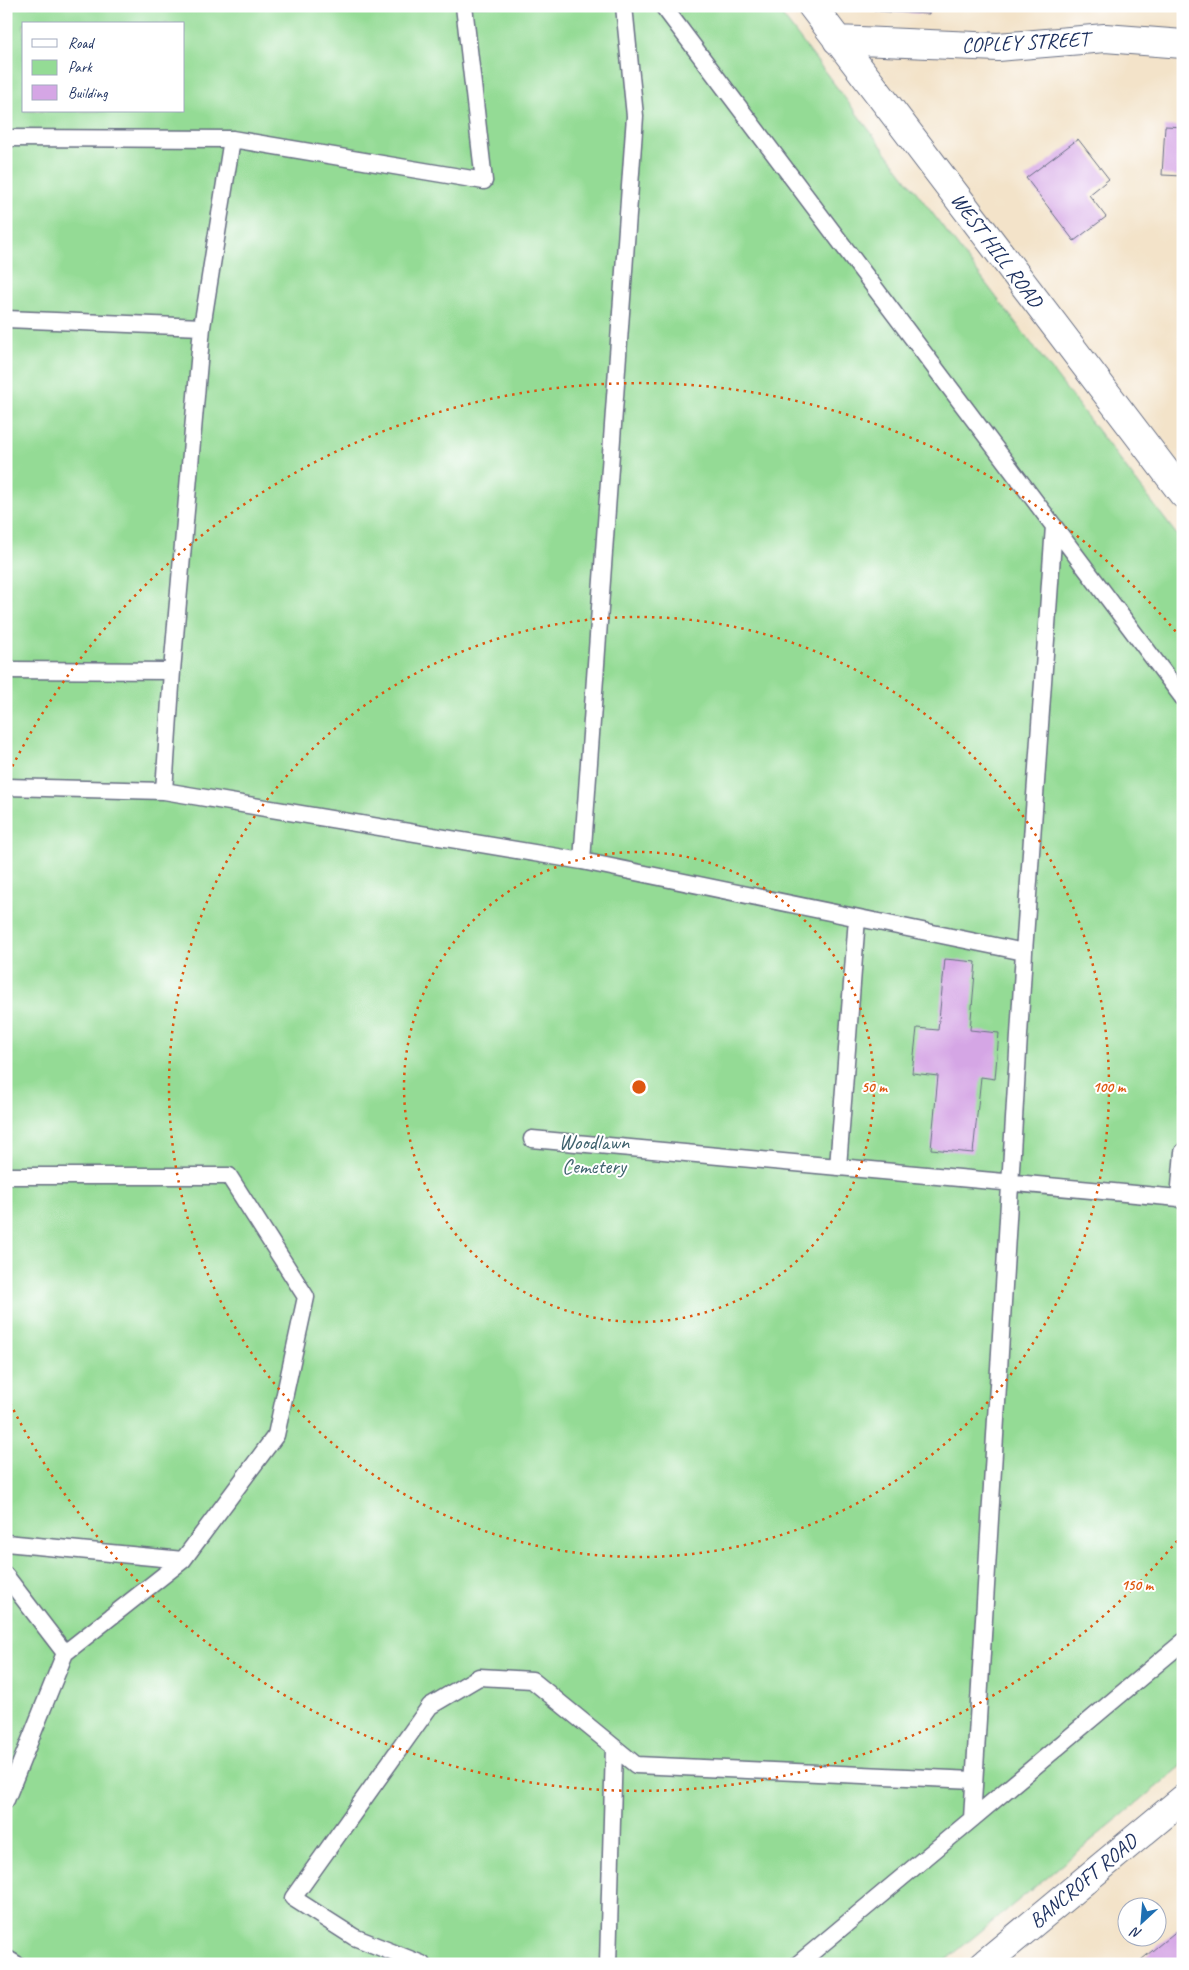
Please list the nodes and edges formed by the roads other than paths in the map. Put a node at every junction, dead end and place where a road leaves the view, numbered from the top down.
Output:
1 (464, 6) edge
2 (624, 6) edge
3 (663, 6) edge
4 (812, 6) edge
5 (837, 40) junction
6 (1183, 44) edge
7 (6, 138) edge
8 (232, 138) junction
9 (6, 318) edge
10 (202, 327) junction
11 (1183, 494) edge
12 (1054, 526) junction
13 (6, 670) edge
14 (172, 670) junction
15 (1183, 698) edge
16 (6, 787) edge
17 (164, 791) junction
18 (582, 861) junction
19 (857, 918) junction
20 (1024, 952) junction
21 (532, 1138) dead end
22 (1183, 1152) edge
23 (838, 1167) junction
24 (6, 1176) edge
25 (1010, 1183) junction
26 (1181, 1200) edge
27 (6, 1543) edge
28 (183, 1560) junction
29 (6, 1576) edge
30 (1183, 1642) edge
31 (65, 1653) junction
32 (614, 1747) junction
33 (974, 1780) junction
34 (1183, 1799) edge
35 (6, 1800) edge
36 (972, 1819) junction
37 (6, 1958) edge
38 (16, 1964) edge
39 (422, 1964) edge
40 (608, 1964) edge
41 (798, 1964) edge
42 (984, 1964) edge

1 - 8 lane
2 - 18 lane
3 - 12 lane
4 - 5 street, WEST HILL ROAD
5 - 6 street, COPLEY STREET
5 - 11 street, WEST HILL ROAD
7 - 8 lane
8 - 10 lane
9 - 10 lane
10 - 14 lane
12 - 15 lane
12 - 20 lane
13 - 14 lane
14 - 17 lane
16 - 17 lane
17 - 18 lane
18 - 19 lane
19 - 20 lane
19 - 23 lane
20 - 25 lane
21 - 23 lane
22 - 26 lane
23 - 25 lane
24 - 28 lane
25 - 26 lane
25 - 33 lane
27 - 28 lane
28 - 31 lane
29 - 31 lane
30 - 36 lane
31 - 35 lane
32 - 33 lane
32 - 39 lane
32 - 40 lane
33 - 36 lane
34 - 42 street, BANCROFT ROAD
36 - 41 lane
37 - 38 lane

